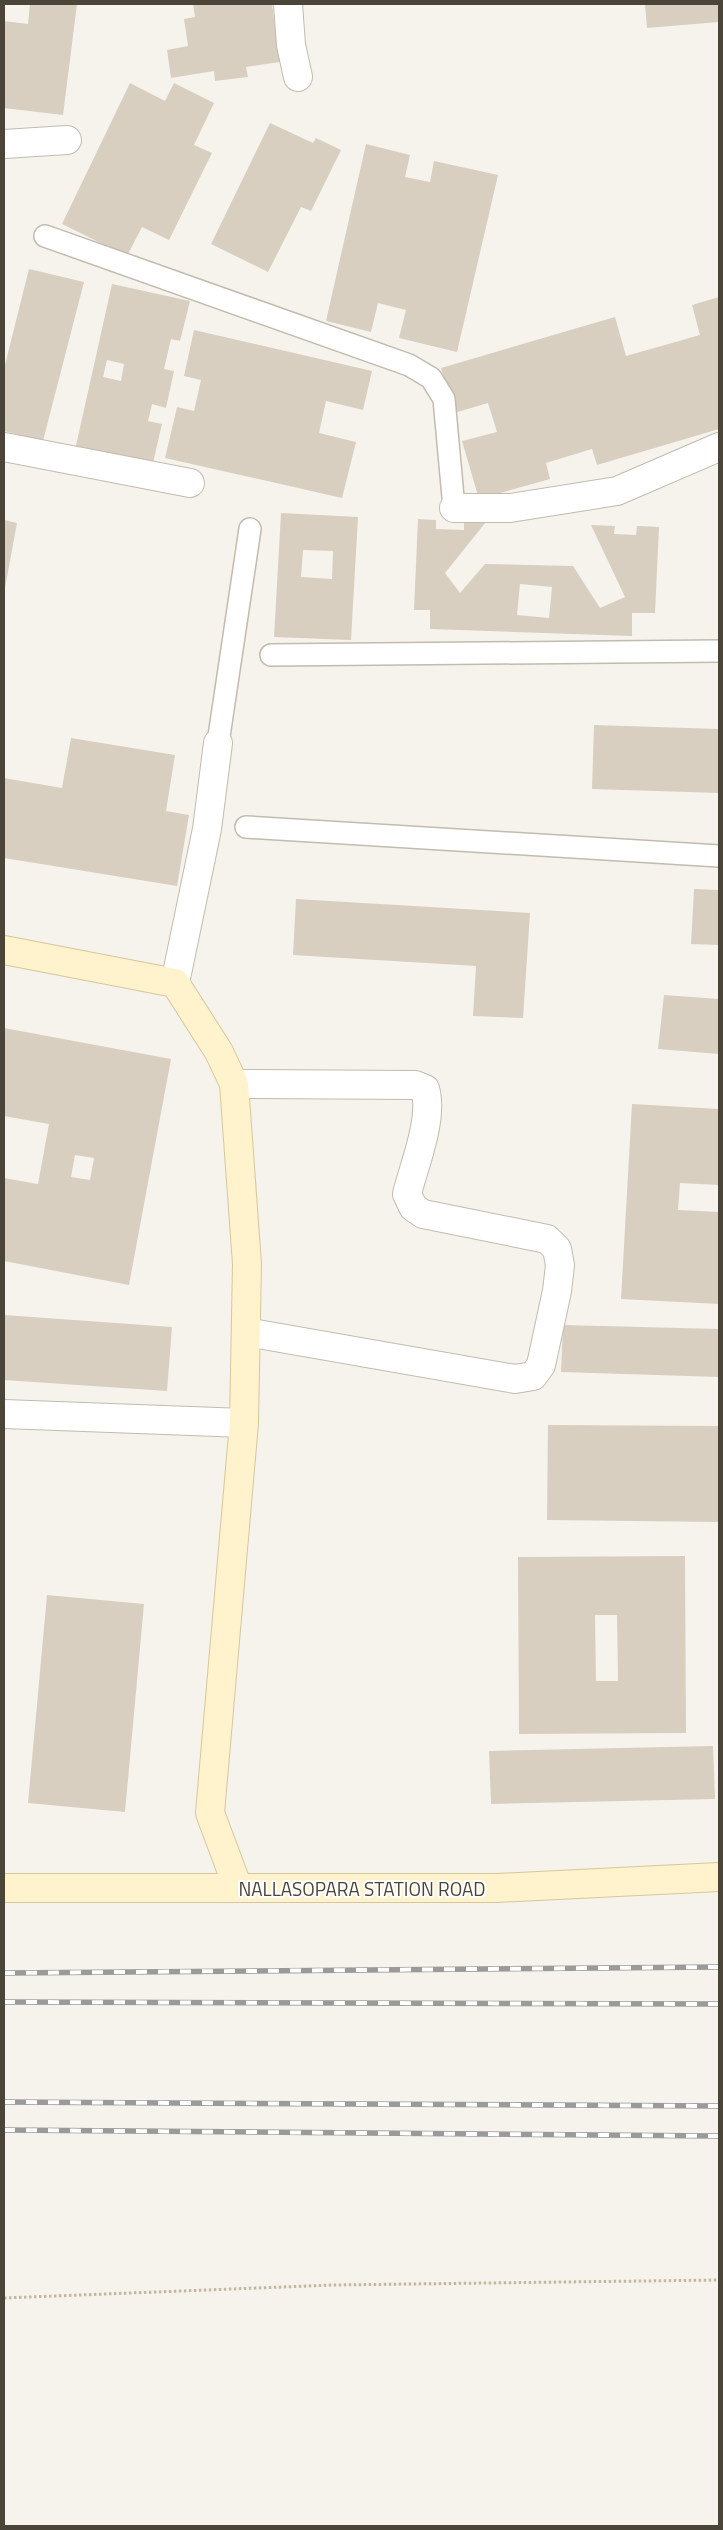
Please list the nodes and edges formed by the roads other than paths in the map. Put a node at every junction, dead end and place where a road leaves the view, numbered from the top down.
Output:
1 (288, 4) edge
2 (298, 76) dead end
3 (67, 140) dead end
4 (4, 144) edge
5 (45, 236) dead end
6 (4, 447) edge
7 (719, 447) edge
8 (190, 483) dead end
9 (454, 508) joint
10 (250, 529) dead end
11 (719, 652) edge
12 (271, 656) dead end
13 (218, 743) joint
14 (246, 827) dead end
15 (719, 856) edge
16 (4, 950) edge
17 (175, 983) junction
18 (234, 1084) junction
19 (246, 1332) junction
20 (4, 1414) edge
21 (244, 1422) junction
22 (719, 1876) edge
23 (4, 1888) edge
24 (238, 1888) junction

1 - 2 street
3 - 4 street
5 - 9 lane
6 - 8 street
7 - 9 street
10 - 13 lane
11 - 12 lane
13 - 17 street
14 - 15 lane
16 - 17 street
17 - 18 street
18 - 19 street
18 - 19 street
19 - 21 street
20 - 21 street
21 - 24 street
22 - 24 street, NALLASOPARA STATION ROAD
23 - 24 street, NALLASOPARA STATION ROAD

